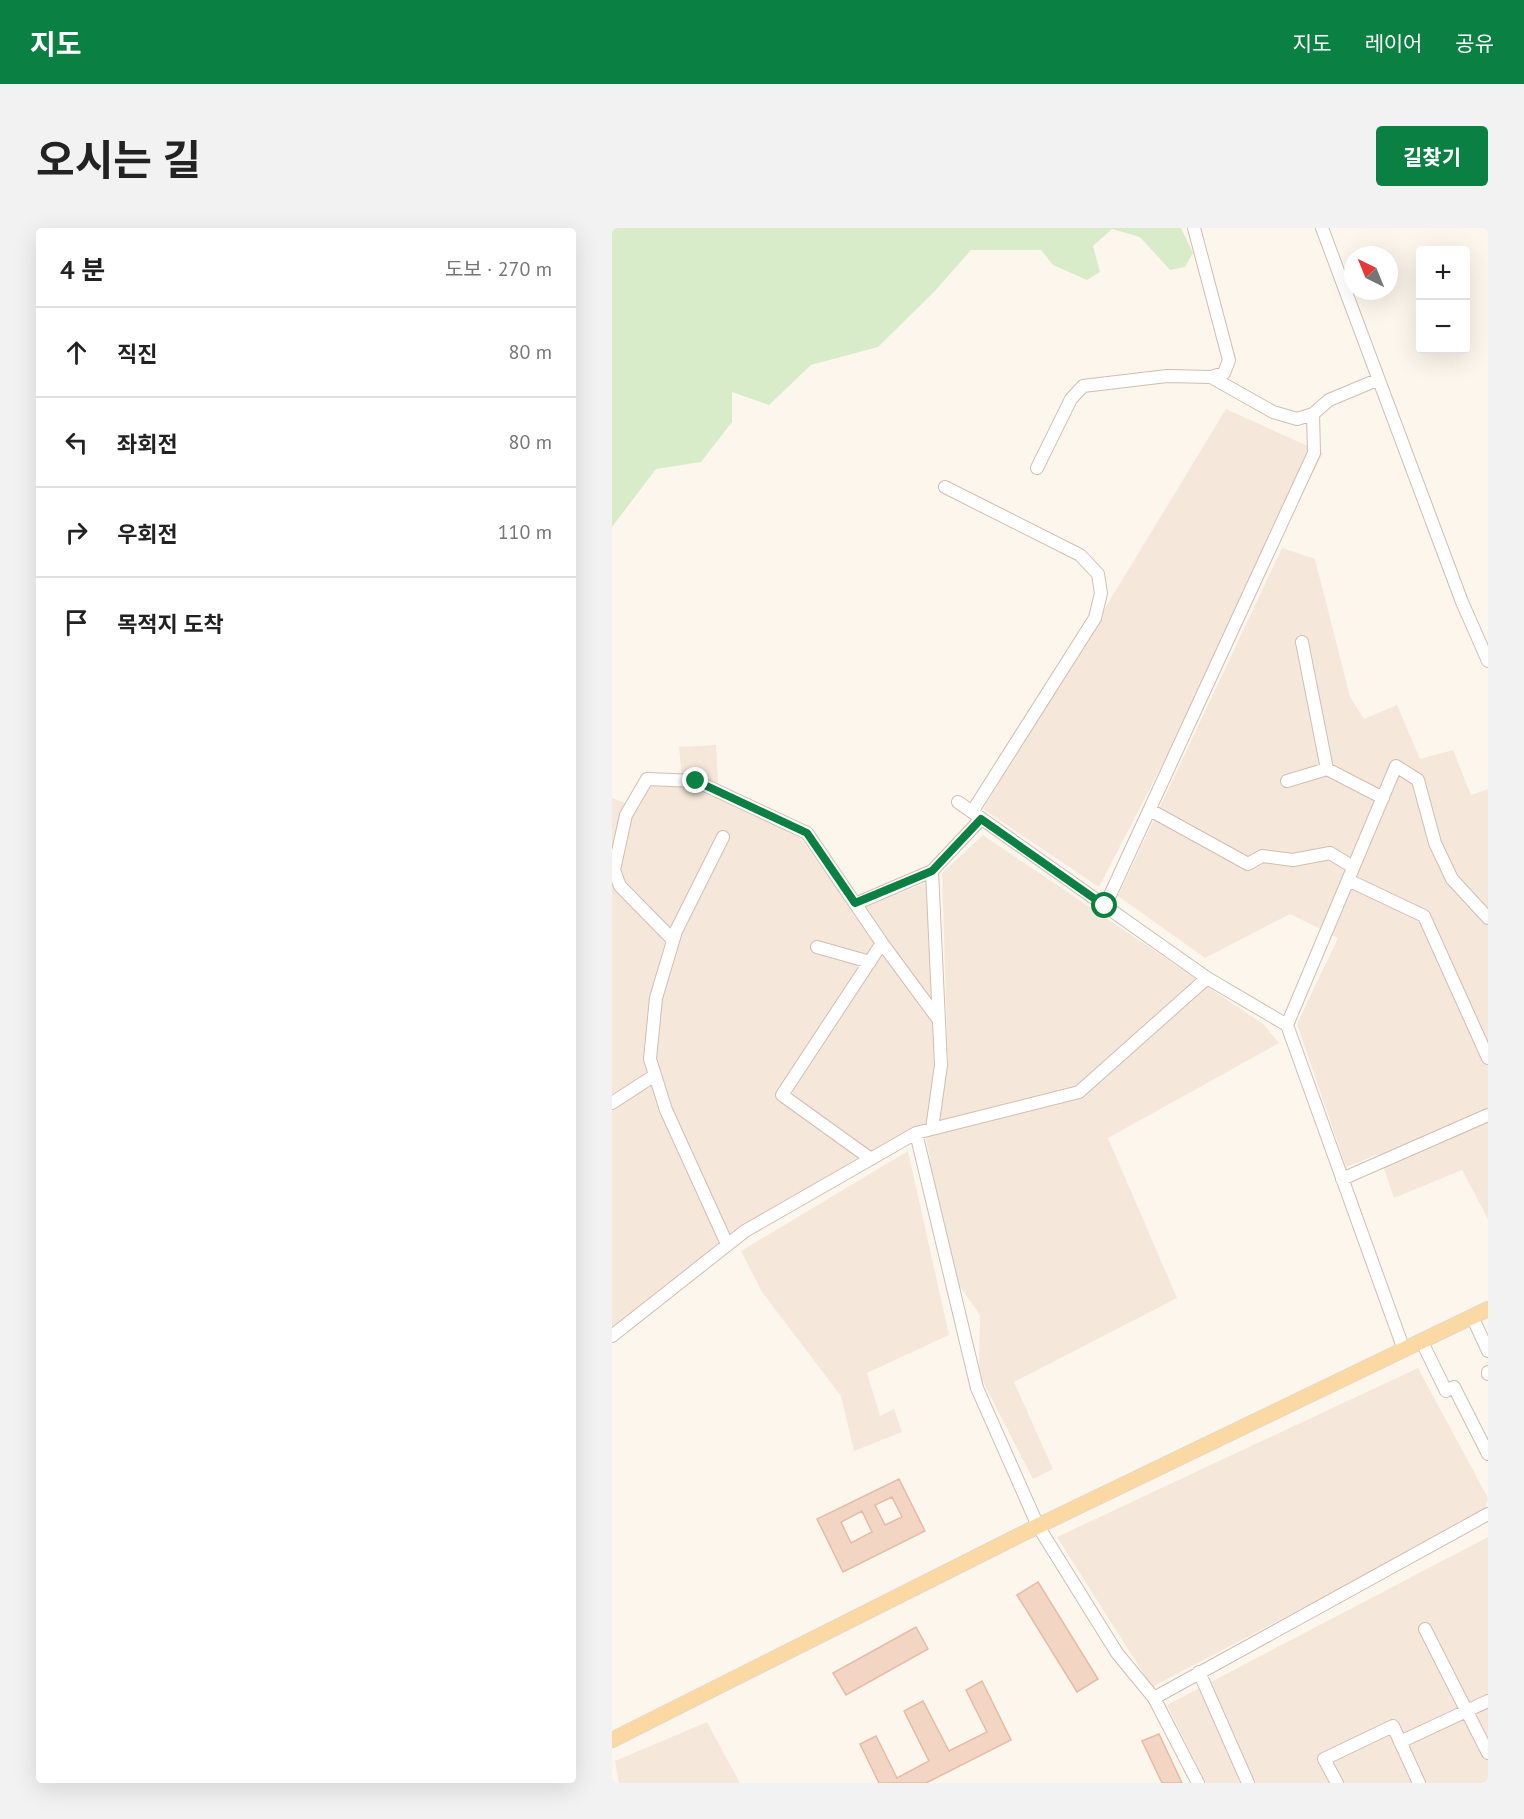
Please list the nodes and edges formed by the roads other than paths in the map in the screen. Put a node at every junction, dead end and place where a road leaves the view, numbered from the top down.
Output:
1 (1194, 228) edge
2 (1322, 228) edge
3 (1211, 377) junction
4 (1377, 380) junction
5 (1313, 414) junction
6 (1037, 468) dead end
7 (945, 487) dead end
8 (1302, 642) dead end
9 (1488, 661) edge
10 (1327, 769) junction
11 (1287, 781) dead end
12 (1383, 798) junction
13 (958, 802) dead end
14 (1150, 810) junction
15 (977, 815) junction
16 (723, 837) dead end
17 (1353, 867) junction
18 (932, 871) junction
19 (1348, 880) junction
20 (855, 903) junction
21 (1105, 906) junction
22 (1488, 918) edge
23 (673, 940) junction
24 (882, 944) junction
25 (817, 947) dead end
26 (870, 962) junction
27 (1207, 978) junction
28 (938, 1019) junction
29 (1287, 1025) junction
30 (1488, 1058) edge
31 (655, 1075) junction
32 (612, 1103) edge
33 (1488, 1115) edge
34 (932, 1129) junction
35 (916, 1133) junction
36 (871, 1159) junction
37 (1342, 1179) junction
38 (727, 1244) junction
39 (1488, 1309) edge
40 (1472, 1316) junction
41 (612, 1336) edge
42 (1422, 1342) junction
43 (1404, 1350) junction
44 (1488, 1351) edge
45 (1488, 1454) edge
46 (1488, 1514) edge
47 (1038, 1526) junction
48 (1425, 1629) dead end
49 (1199, 1672) junction
50 (1154, 1698) junction
51 (1488, 1701) edge
52 (1468, 1710) junction
53 (612, 1740) edge
54 (1400, 1742) junction
55 (1488, 1753) edge
56 (1198, 1783) edge
57 (1248, 1783) edge
58 (1337, 1783) edge
59 (1419, 1783) edge

1 - 3 street
2 - 4 street
3 - 5 street
3 - 6 street
4 - 5 street
4 - 9 street
5 - 14 street
7 - 15 street
8 - 10 street
10 - 11 street
10 - 12 street
12 - 17 street
12 - 22 street
13 - 15 street
14 - 17 street
14 - 21 street
15 - 18 street
15 - 21 street
16 - 23 street
17 - 19 street
18 - 20 street
18 - 28 street
19 - 29 street
19 - 30 street
20 - 23 street
20 - 24 street
21 - 27 street
23 - 31 street
24 - 26 street
24 - 28 street
25 - 26 street
26 - 36 street
27 - 29 street
27 - 34 street
28 - 34 street
29 - 37 street
31 - 32 street
31 - 38 street
33 - 37 street
34 - 35 street
35 - 36 street
35 - 47 street
36 - 38 street
37 - 43 street
38 - 41 street
39 - 40 main road
40 - 42 main road
40 - 44 street
42 - 43 main road
42 - 45 street
43 - 47 main road
46 - 49 street
47 - 50 street
47 - 53 main road
48 - 52 street
49 - 50 street
49 - 57 street
50 - 56 street
51 - 52 street
52 - 54 street
52 - 55 street
54 - 58 street
54 - 59 street

